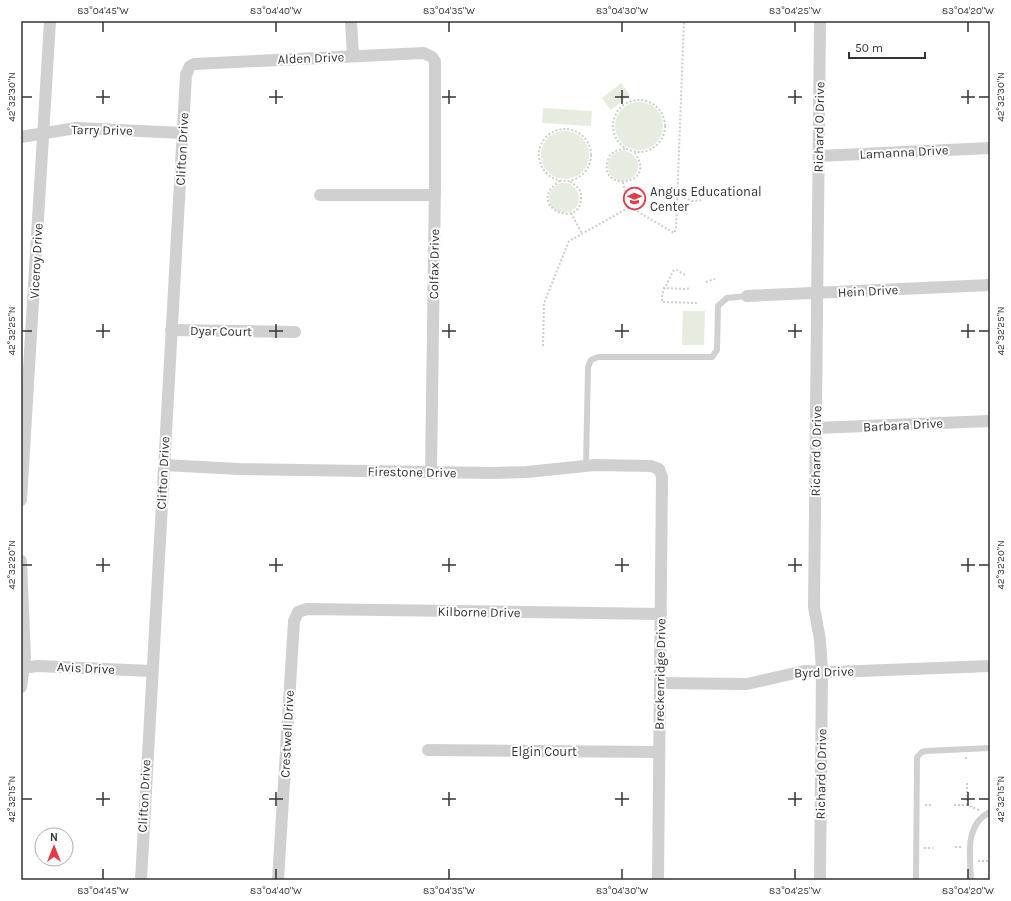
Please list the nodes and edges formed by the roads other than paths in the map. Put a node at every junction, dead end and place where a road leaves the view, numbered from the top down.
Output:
1 (50, 21) edge
2 (351, 21) edge
3 (820, 21) edge
4 (353, 56) junction
5 (432, 57) joint
6 (190, 66) joint
7 (44, 132) junction
8 (183, 133) junction
9 (21, 137) edge
10 (990, 148) edge
11 (819, 156) junction
12 (320, 195) dead end
13 (435, 196) junction
14 (990, 285) edge
15 (817, 293) junction
16 (747, 296) joint
17 (171, 330) junction
18 (295, 332) dead end
19 (26, 344) edge
20 (990, 421) edge
21 (816, 428) junction
22 (164, 465) junction
23 (586, 466) junction
24 (659, 469) joint
25 (431, 473) junction
26 (21, 500) edge
27 (21, 561) edge
28 (298, 612) joint
29 (661, 614) junction
30 (990, 666) edge
31 (23, 667) edge
32 (152, 671) junction
33 (822, 671) junction
34 (660, 683) junction
35 (21, 687) edge
36 (990, 748) edge
37 (428, 750) dead end
38 (659, 752) junction
39 (990, 812) edge
40 (141, 880) edge
41 (278, 880) edge
42 (658, 880) edge
43 (820, 880) edge
44 (916, 880) edge
45 (971, 880) edge

1 - 7 street, Viceroy Drive
2 - 4 street
3 - 11 street, Richard O Drive
4 - 5 street, Alden Drive
4 - 6 street, Alden Drive
5 - 13 street, Colfax Drive
6 - 8 street, Clifton Drive
7 - 8 street, Tarry Drive
7 - 9 street, Tarry Drive
7 - 19 street, Viceroy Drive
8 - 17 street, Clifton Drive
10 - 11 street, Lamanna Drive
11 - 15 street, Richard O Drive
12 - 13 street
13 - 25 street, Colfax Drive
14 - 15 street, Hein Drive
15 - 16 street, Hein Drive
15 - 21 street, Richard O Drive
16 - 23 lane
17 - 18 street, Dyar Court
17 - 22 street, Clifton Drive
19 - 26 street, Viceroy Drive
20 - 21 street, Barbara Drive
21 - 33 street, Richard O Drive
22 - 25 street, Firestone Drive
22 - 32 street, Clifton Drive
23 - 24 street, Firestone Drive
23 - 25 street, Firestone Drive
24 - 29 street, Breckenridge Drive
27 - 31 street
28 - 29 street, Kilborne Drive
28 - 41 street, Crestwell Drive
29 - 34 street, Breckenridge Drive
30 - 33 street, Byrd Drive
31 - 32 street, Avis Drive
31 - 35 street
32 - 40 street, Clifton Drive
33 - 34 street, Byrd Drive
33 - 43 street, Richard O Drive
34 - 38 street, Breckenridge Drive
36 - 44 lane
37 - 38 street, Elgin Court
38 - 42 street, Breckenridge Drive
39 - 45 lane

